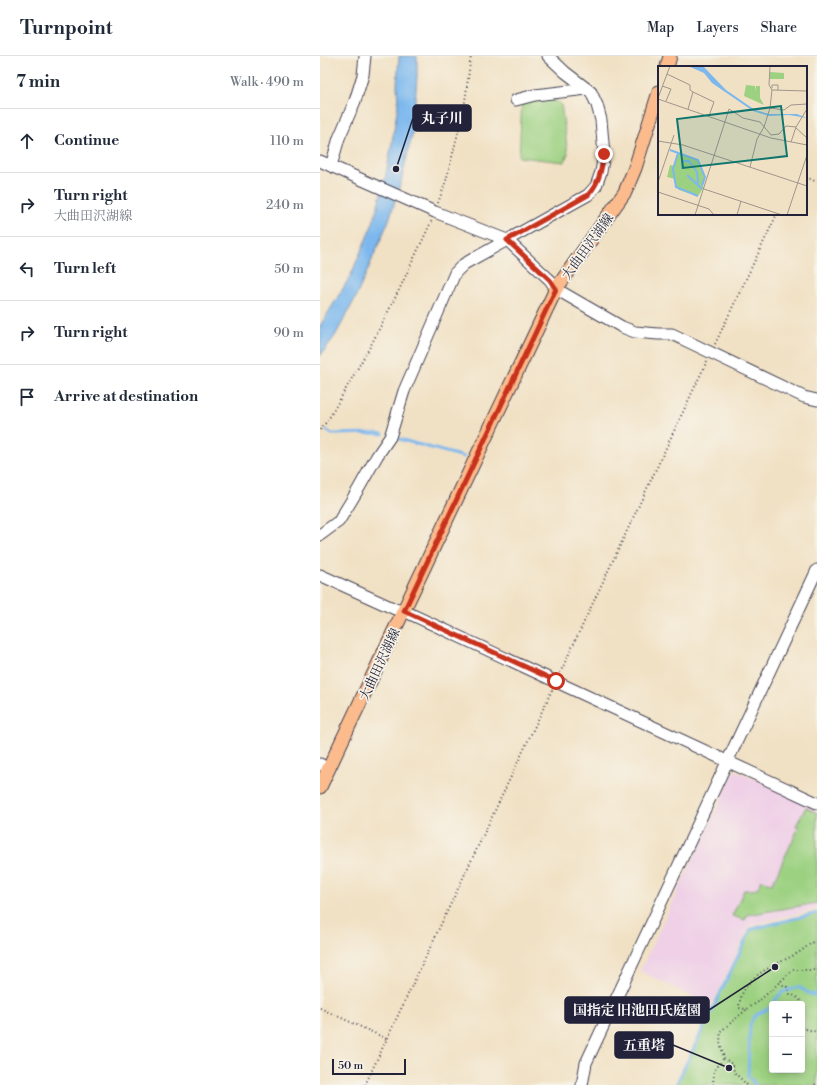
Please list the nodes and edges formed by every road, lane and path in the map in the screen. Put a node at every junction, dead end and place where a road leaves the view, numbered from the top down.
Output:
1 (365, 56) edge
2 (470, 56) edge
3 (548, 56) edge
4 (670, 56) edge
5 (667, 66) edge
6 (587, 88) junction
7 (658, 95) edge
8 (516, 100) dead end
9 (320, 161) edge
10 (330, 166) junction
11 (807, 177) edge
12 (817, 182) edge
13 (432, 211) junction
14 (777, 215) edge
15 (507, 240) junction
16 (556, 289) junction
17 (711, 353) junction
18 (817, 400) edge
19 (320, 430) edge
20 (320, 535) edge
21 (817, 570) edge
22 (320, 575) edge
23 (404, 611) junction
24 (556, 681) junction
25 (728, 762) junction
26 (325, 766) edge
27 (320, 787) edge
28 (817, 803) edge
29 (817, 940) edge
30 (817, 970) edge
31 (779, 983) junction
32 (800, 1001) edge
33 (320, 1008) edge
34 (747, 1009) junction
35 (805, 1029) edge
36 (817, 1032) edge
37 (387, 1039) junction
38 (724, 1058) junction
39 (366, 1085) edge
40 (582, 1085) edge
41 (713, 1085) edge
42 (747, 1085) edge

1 - 10 street
2 - 13 path
3 - 6 street
4 - 5 main road
6 - 8 street
6 - 15 street
7 - 16 main road, 大曲田沢湖線
9 - 10 street
10 - 13 street
11 - 12 path
13 - 15 street
13 - 19 path
14 - 17 path
15 - 16 street
15 - 20 street
16 - 17 street
16 - 23 main road, 大曲田沢湖線
17 - 18 street
17 - 24 path
21 - 25 street
22 - 23 street
23 - 24 street
23 - 26 main road, 大曲田沢湖線
24 - 25 street
24 - 37 path
25 - 28 street
25 - 40 street
26 - 27 main road, 大曲田沢湖線
29 - 34 path
30 - 31 path
31 - 32 path
31 - 34 path
33 - 37 path
34 - 38 path
35 - 36 path
37 - 39 path
38 - 41 path
38 - 42 path

